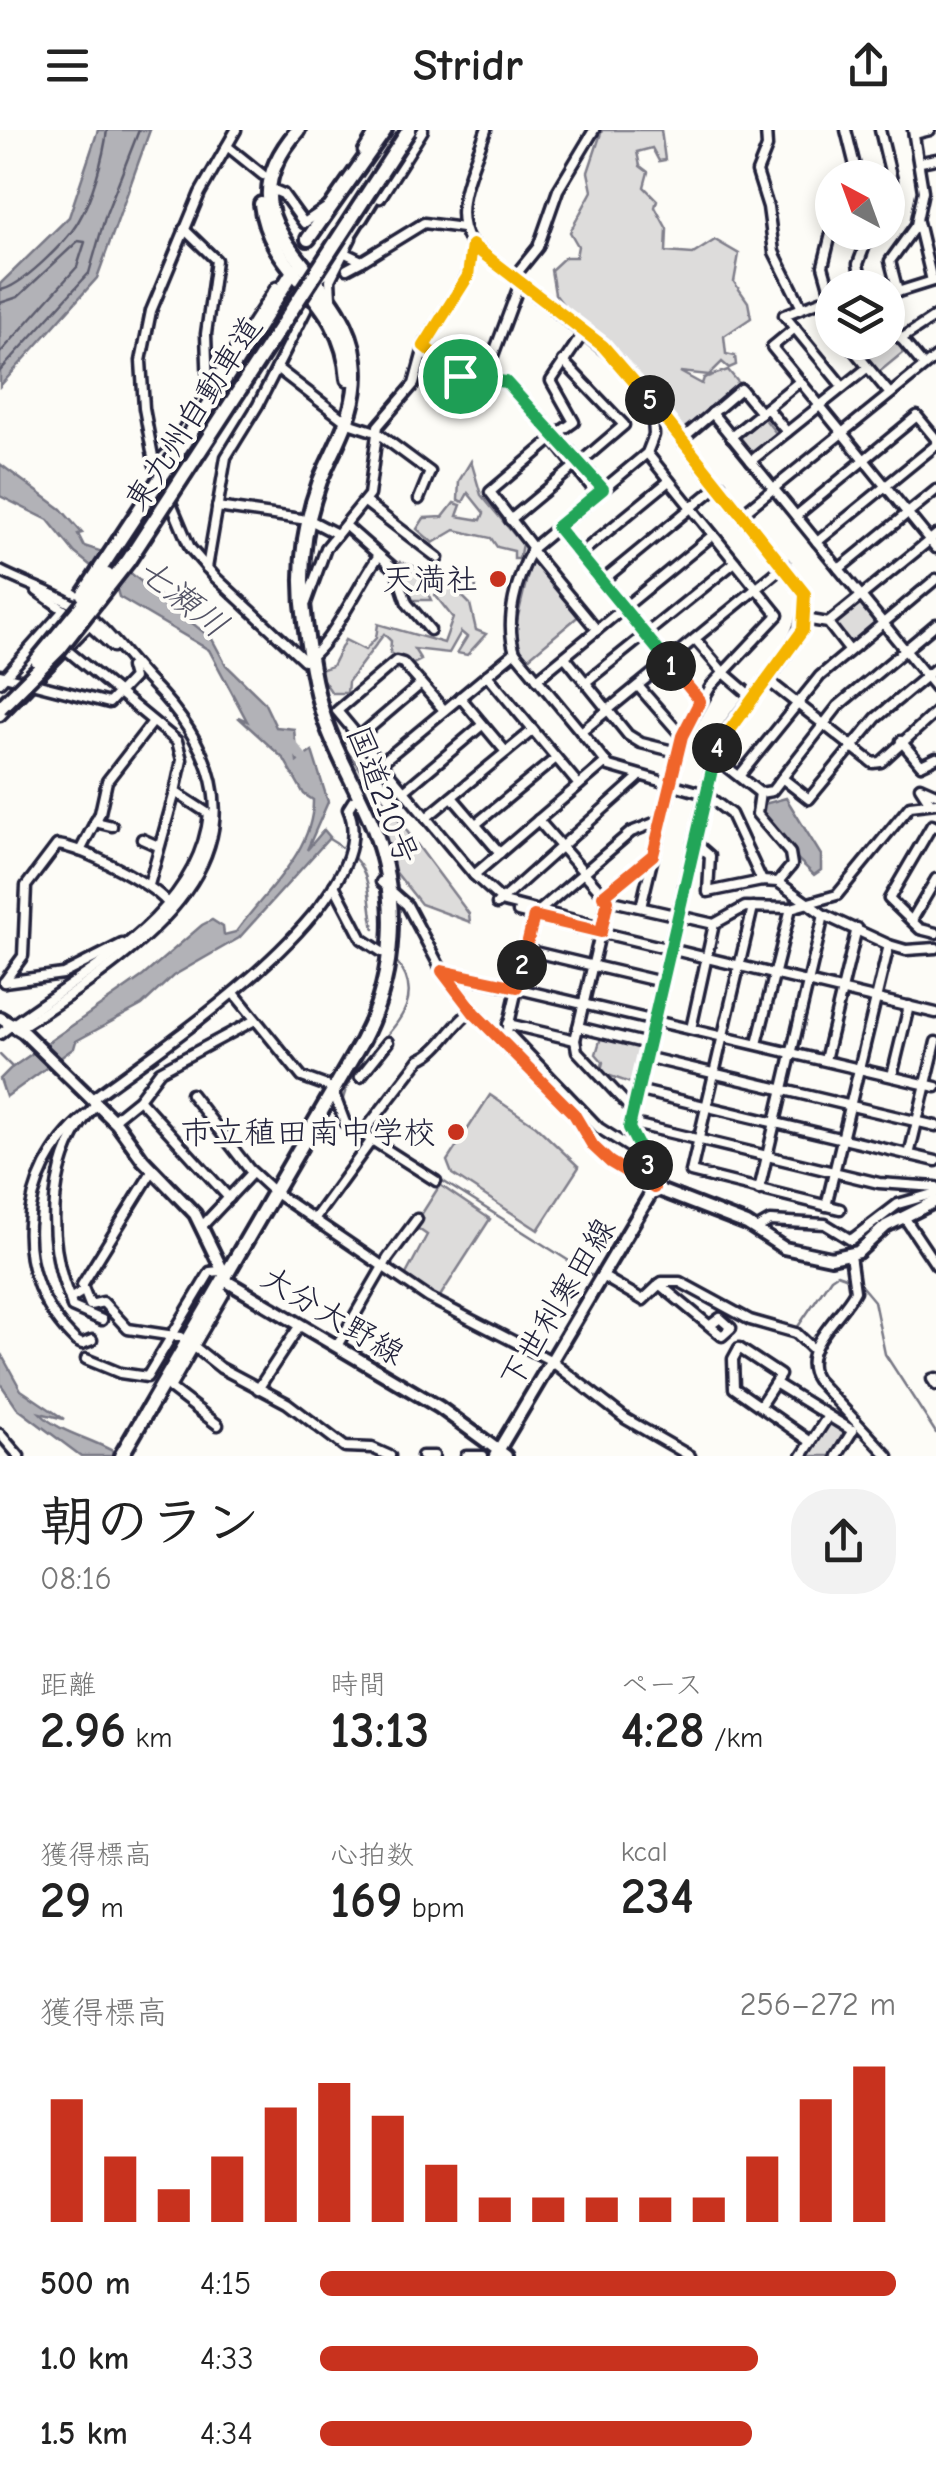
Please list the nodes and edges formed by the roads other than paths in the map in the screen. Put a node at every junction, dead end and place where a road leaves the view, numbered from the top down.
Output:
1 (236, 130) edge
2 (288, 130) edge
3 (298, 130) edge
4 (364, 130) edge
5 (376, 130) edge
6 (385, 130) edge
7 (398, 130) edge
8 (412, 130) edge
9 (424, 130) edge
10 (594, 130) edge
11 (766, 130) edge
12 (846, 130) edge
13 (880, 130) edge
14 (930, 130) edge
15 (482, 132) edge
16 (914, 132) edge
17 (370, 139) junction
18 (227, 146) junction
19 (936, 158) edge
20 (854, 160) edge
21 (887, 160) edge
22 (921, 162) junction
23 (266, 182) junction
24 (936, 188) edge
25 (924, 191) junction
26 (326, 208) junction
27 (917, 220) junction
28 (357, 224) junction
29 (463, 228) junction
30 (184, 229) junction
31 (281, 238) junction
32 (307, 241) junction
33 (472, 245) junction
34 (345, 254) junction
35 (362, 262) junction
36 (347, 269) dead end
37 (892, 270) edge
38 (305, 274) junction
39 (516, 280) junction
40 (934, 280) edge
41 (905, 290) edge
42 (328, 301) junction
43 (289, 303) junction
44 (815, 303) edge
45 (800, 306) junction
46 (306, 310) dead end
47 (936, 316) edge
48 (795, 328) junction
49 (584, 332) junction
50 (905, 336) edge
51 (905, 344) edge
52 (424, 350) junction
53 (936, 356) edge
54 (563, 360) junction
55 (861, 360) edge
56 (924, 366) junction
57 (867, 368) junction
58 (278, 369) junction
59 (485, 376) junction
60 (800, 381) junction
61 (843, 388) junction
62 (890, 394) junction
63 (209, 397) junction
64 (652, 402) junction
65 (820, 406) junction
66 (764, 411) junction
67 (712, 414) junction
68 (345, 421) junction
69 (376, 432) junction
70 (787, 432) junction
71 (842, 432) junction
72 (557, 434) junction
73 (731, 437) junction
74 (682, 438) junction
75 (936, 442) edge
76 (647, 453) junction
77 (864, 460) junction
78 (751, 461) junction
79 (155, 465) junction
80 (578, 465) junction
81 (669, 480) junction
82 (720, 484) junction
83 (886, 486) junction
84 (773, 488) junction
85 (936, 490) edge
86 (600, 492) junction
87 (418, 499) dead end
88 (366, 502) junction
89 (217, 507) junction
90 (691, 508) junction
91 (743, 513) junction
92 (908, 513) junction
93 (796, 516) junction
94 (305, 519) junction
95 (510, 520) junction
96 (346, 526) junction
97 (557, 527) junction
98 (336, 534) junction
99 (713, 535) junction
100 (934, 541) edge
101 (817, 542) junction
102 (532, 549) junction
103 (580, 554) junction
104 (378, 557) junction
105 (438, 558) dead end
106 (734, 562) junction
107 (785, 565) junction
108 (839, 568) junction
109 (207, 570) junction
110 (0, 571) edge
111 (308, 578) junction
112 (936, 579) edge
113 (602, 582) junction
114 (32, 586) junction
115 (70, 587) dead end
116 (756, 588) junction
117 (861, 596) junction
118 (624, 608) junction
119 (805, 619) junction
120 (883, 622) junction
121 (828, 623) junction
122 (936, 624) edge
123 (430, 630) dead end
124 (597, 630) junction
125 (645, 634) junction
126 (695, 639) junction
127 (112, 640) junction
128 (52, 644) junction
129 (118, 649) junction
130 (849, 650) junction
131 (905, 650) junction
132 (68, 651) junction
133 (514, 652) junction
134 (565, 657) junction
135 (308, 660) junction
136 (668, 662) junction
137 (936, 668) edge
138 (723, 672) junction
139 (487, 675) junction
140 (926, 676) junction
141 (2, 678) edge
142 (766, 679) junction
143 (537, 680) junction
144 (586, 682) junction
145 (32, 683) junction
146 (422, 684) junction
147 (638, 686) junction
148 (936, 688) edge
149 (120, 694) junction
150 (0, 696) edge
151 (752, 696) junction
152 (460, 697) junction
153 (700, 701) junction
154 (796, 704) junction
155 (0, 708) edge
156 (444, 710) junction
157 (608, 710) junction
158 (936, 712) edge
159 (0, 716) edge
160 (152, 723) junction
161 (823, 724) junction
162 (482, 725) junction
163 (533, 730) junction
164 (581, 732) junction
165 (682, 736) junction
166 (359, 737) junction
167 (901, 741) junction
168 (851, 746) junction
169 (506, 752) junction
170 (677, 752) junction
171 (714, 757) junction
172 (556, 758) junction
173 (936, 758) edge
174 (606, 762) junction
175 (380, 763) junction
176 (740, 775) junction
177 (638, 778) junction
178 (782, 778) junction
179 (670, 784) junction
180 (579, 786) junction
181 (404, 791) junction
182 (175, 792) junction
183 (760, 793) junction
184 (706, 794) junction
185 (452, 797) junction
186 (933, 799) edge
187 (353, 801) junction
188 (426, 818) junction
189 (538, 820) junction
190 (662, 820) junction
191 (95, 822) junction
192 (476, 824) junction
193 (112, 826) dead end
194 (936, 827) edge
195 (142, 839) dead end
196 (694, 842) junction
197 (158, 846) dead end
198 (560, 846) junction
199 (80, 851) junction
200 (500, 853) junction
201 (653, 855) junction
202 (582, 872) junction
203 (474, 875) junction
204 (936, 879) edge
205 (762, 880) junction
206 (778, 882) junction
207 (334, 885) junction
208 (385, 885) junction
209 (149, 886) junction
210 (606, 898) junction
211 (498, 901) junction
212 (167, 902) junction
213 (808, 903) junction
214 (641, 907) junction
215 (753, 908) junction
216 (791, 908) junction
217 (511, 910) dead end
218 (536, 914) junction
219 (824, 915) junction
220 (678, 916) junction
221 (912, 920) junction
222 (714, 924) junction
223 (857, 928) junction
224 (601, 930) junction
225 (936, 933) edge
226 (128, 943) junction
227 (888, 945) junction
228 (936, 948) edge
229 (670, 949) junction
230 (526, 950) junction
231 (382, 952) junction
232 (707, 958) junction
233 (593, 966) junction
234 (740, 966) junction
235 (442, 971) junction
236 (774, 974) junction
237 (662, 982) junction
238 (808, 982) junction
239 (2, 983) edge
240 (517, 987) junction
241 (841, 990) junction
242 (234, 993) junction
243 (876, 998) junction
244 (584, 1003) junction
245 (908, 1006) junction
246 (472, 1010) junction
247 (936, 1012) edge
248 (0, 1018) edge
249 (255, 1020) junction
250 (654, 1020) junction
251 (508, 1024) junction
252 (16, 1026) junction
253 (578, 1026) junction
254 (692, 1029) junction
255 (0, 1034) edge
256 (723, 1036) junction
257 (575, 1040) junction
258 (388, 1042) dead end
259 (936, 1042) edge
260 (648, 1044) junction
261 (758, 1044) junction
262 (791, 1052) junction
263 (645, 1057) junction
264 (361, 1060) junction
265 (825, 1060) junction
266 (859, 1068) junction
267 (714, 1073) junction
268 (360, 1076) dead end
269 (892, 1076) junction
270 (926, 1084) junction
271 (936, 1087) edge
272 (330, 1089) junction
273 (638, 1090) junction
274 (782, 1090) junction
275 (191, 1094) dead end
276 (138, 1098) junction
277 (94, 1102) junction
278 (850, 1106) junction
279 (706, 1107) junction
280 (633, 1111) junction
281 (86, 1115) junction
282 (113, 1120) junction
283 (917, 1121) junction
284 (630, 1123) junction
285 (774, 1123) junction
286 (370, 1124) dead end
287 (936, 1126) edge
288 (842, 1139) junction
289 (698, 1140) junction
290 (371, 1141) junction
291 (909, 1155) junction
292 (643, 1156) junction
293 (766, 1157) junction
294 (936, 1161) edge
295 (153, 1170) junction
296 (834, 1172) junction
297 (252, 1173) junction
298 (436, 1182) dead end
299 (654, 1188) junction
300 (271, 1190) junction
301 (758, 1190) junction
302 (936, 1190) edge
303 (229, 1198) junction
304 (936, 1202) edge
305 (826, 1206) junction
306 (840, 1209) dead end
307 (904, 1217) junction
308 (315, 1218) junction
309 (416, 1219) dead end
310 (202, 1225) junction
311 (756, 1228) junction
312 (850, 1255) junction
313 (936, 1265) edge
314 (383, 1268) junction
315 (222, 1274) junction
316 (602, 1276) junction
317 (659, 1284) junction
318 (83, 1292) junction
319 (224, 1294) dead end
320 (70, 1298) junction
321 (108, 1311) junction
322 (102, 1320) junction
323 (300, 1324) junction
324 (712, 1324) dead end
325 (184, 1340) junction
326 (337, 1346) junction
327 (814, 1350) junction
328 (86, 1359) dead end
329 (550, 1360) junction
330 (775, 1383) junction
331 (258, 1389) junction
332 (146, 1404) junction
333 (760, 1404) junction
334 (828, 1416) junction
335 (859, 1421) junction
336 (218, 1425) dead end
337 (853, 1431) junction
338 (0, 1434) edge
339 (811, 1442) junction
340 (879, 1445) junction
341 (500, 1453) edge
342 (18, 1456) edge
343 (112, 1456) edge
344 (120, 1456) edge
345 (390, 1456) edge
346 (422, 1456) edge
347 (434, 1456) edge
348 (466, 1456) edge
349 (483, 1456) edge
350 (690, 1456) edge
351 (802, 1456) edge
352 (837, 1456) edge
353 (872, 1456) edge
354 (888, 1456) edge

1 - 18 street
2 - 23 highway
3 - 23 highway, 国道210号
4 - 17 street
5 - 17 street
6 - 32 highway
7 - 128 highway, 東九州自動車道, bridge
8 - 28 highway, bridge
8 - 145 highway, 東九州自動車道, bridge
9 - 28 street
10 - 39 street
11 - 45 street
12 - 20 street
13 - 21 street
14 - 16 street
15 - 29 street
16 - 22 street
17 - 26 street
18 - 23 street
18 - 30 street
19 - 22 street
22 - 25 street
23 - 26 street
23 - 31 highway, 国道210号
23 - 38 highway, 国道210号
24 - 25 street
25 - 27 street
26 - 32 street
27 - 37 street
27 - 40 street
28 - 34 street
28 - 38 main road
29 - 33 street
29 - 35 street
30 - 63 street
30 - 79 street
31 - 32 street
31 - 38 highway, 国道210号
32 - 38 main road
33 - 39 street
33 - 52 street
34 - 35 street
34 - 42 street
35 - 36 street
38 - 42 highway, 国道210号
38 - 43 highway
38 - 63 highway
39 - 49 street
39 - 59 street
40 - 41 street
42 - 43 highway
42 - 68 highway, 国道210号
43 - 145 highway, bridge
44 - 45 street
45 - 48 street
46 - 58 street
47 - 50 street
48 - 60 street
48 - 61 street
49 - 54 street
49 - 64 street
51 - 56 street
52 - 59 street
52 - 69 street
53 - 56 street
54 - 72 street
54 - 80 street
55 - 57 street
56 - 62 street
57 - 61 street
57 - 62 street
58 - 68 street
58 - 89 street
59 - 72 street
60 - 65 street
60 - 66 street
61 - 65 street
62 - 71 street
63 - 79 street
63 - 128 highway, bridge
64 - 74 street
64 - 76 street
65 - 70 street
65 - 71 street
66 - 67 street
66 - 70 street
66 - 73 street
67 - 73 street
67 - 74 street
68 - 69 street
68 - 94 highway, 国道210号
69 - 87 street
69 - 88 street
70 - 78 street
71 - 77 street
71 - 84 street
72 - 80 street
73 - 78 street
74 - 82 street
75 - 77 street
75 - 83 street
76 - 81 street
76 - 86 street
77 - 83 street
77 - 93 street
78 - 84 street
79 - 109 street
80 - 86 street
80 - 95 street
80 - 95 street
81 - 90 street
81 - 103 street
82 - 90 street
82 - 91 street
83 - 92 street
83 - 101 street
84 - 91 street
84 - 93 street
85 - 92 street
86 - 97 street
88 - 96 street
88 - 105 street
89 - 94 street
89 - 109 street
90 - 99 street
90 - 113 street
91 - 107 street
92 - 100 street
92 - 108 street
93 - 101 street
94 - 98 street
94 - 111 highway, 国道210号
94 - 135 highway, 国道210号
95 - 102 street
96 - 98 street
96 - 104 street
97 - 102 street
97 - 103 street
98 - 111 street
99 - 106 street
99 - 118 street
100 - 117 street
101 - 108 street
102 - 124 street
102 - 133 street
103 - 113 street
104 - 123 street
104 - 135 street
106 - 116 street
106 - 125 street
107 - 116 street
107 - 119 street
108 - 117 street
109 - 135 street
110 - 114 street
111 - 135 highway, 国道210号
112 - 120 street
113 - 118 street
114 - 127 street
114 - 141 street
115 - 127 street
116 - 126 street
116 - 138 street
117 - 120 street
117 - 121 street
118 - 124 street
118 - 125 street
119 - 121 street
119 - 142 street
120 - 130 street
120 - 131 street
121 - 130 street
122 - 131 street
124 - 134 street
125 - 136 street
125 - 144 street
126 - 136 street
126 - 138 street
127 - 129 street
128 - 150 highway, 東九州自動車道, bridge
129 - 132 street
129 - 149 street
129 - 252 street
130 - 154 street
131 - 140 street
131 - 161 street
132 - 145 street
132 - 149 street
133 - 139 street
133 - 143 street
134 - 143 street
134 - 144 street
135 - 187 highway, 国道210号
135 - 208 highway, 国道210号
136 - 147 street
136 - 153 street
137 - 140 street
138 - 151 street
138 - 153 street
139 - 152 street
139 - 163 street
140 - 148 street
140 - 168 street
141 - 145 street
142 - 151 street
142 - 154 street
143 - 164 street
144 - 157 street
145 - 149 street
145 - 155 highway, 東九州自動車道, bridge
145 - 159 street
146 - 156 street
146 - 166 street
146 - 166 street
147 - 157 street
147 - 165 street
149 - 160 street
151 - 171 street
152 - 156 street
152 - 162 street
153 - 165 street
154 - 161 street
154 - 176 street
156 - 175 street
157 - 164 street
157 - 170 street
158 - 167 street
160 - 182 street
160 - 191 street
161 - 168 street
161 - 178 street
162 - 169 street
162 - 181 street
163 - 169 street
163 - 172 street
164 - 174 street
165 - 170 street
166 - 175 street
167 - 168 street
167 - 173 street
168 - 178 street
169 - 185 street
170 - 179 street
171 - 176 street
171 - 184 street
172 - 180 street
172 - 192 street
174 - 177 street
174 - 180 street
175 - 181 street
176 - 183 street
177 - 179 street
177 - 198 street
178 - 183 street
179 - 184 street
179 - 190 street
180 - 189 street
181 - 188 street
182 - 209 street
182 - 212 street
183 - 206 street
184 - 196 street
184 - 205 street
185 - 188 street
185 - 192 street
186 - 213 street
187 - 207 street
187 - 208 highway, 国道210号
188 - 203 street
189 - 198 street
189 - 200 street
190 - 201 street
190 - 202 street
191 - 193 street
191 - 199 street
192 - 200 street
194 - 221 street
195 - 197 street
196 - 205 street
196 - 220 street
198 - 202 street
198 - 211 street
199 - 209 street
199 - 239 street
200 - 203 street
201 - 210 street
201 - 214 street
202 - 210 street
202 - 218 street
203 - 211 street
204 - 221 street
205 - 206 street
206 - 213 street
207 - 231 street
207 - 242 street
208 - 231 highway, 国道210号
208 - 235 street
208 - 264 highway, 国道210号
209 - 212 street
210 - 214 street
210 - 224 street
211 - 218 street
212 - 226 street
213 - 216 street
213 - 219 street
214 - 220 street
215 - 216 street
215 - 222 street
215 - 234 street
216 - 236 street
217 - 218 street
218 - 224 street
218 - 230 street
219 - 223 street
219 - 238 street
220 - 222 street
220 - 229 street
221 - 225 street
222 - 232 street
223 - 227 street
223 - 241 street
224 - 229 street
224 - 233 street
226 - 239 street
226 - 252 street
227 - 228 street
227 - 243 street
229 - 232 street
229 - 237 street
230 - 233 street
230 - 240 street
231 - 272 highway, 国道210号
232 - 234 street
232 - 254 street
233 - 237 street
233 - 244 street
234 - 236 street
234 - 256 street
235 - 240 street
235 - 246 street
236 - 238 street
236 - 261 street
237 - 250 street
238 - 241 street
238 - 262 street
240 - 244 street
240 - 251 street
241 - 243 street
241 - 265 street
242 - 249 street
242 - 277 street
243 - 245 street
243 - 266 street
244 - 250 street
244 - 253 street
245 - 247 street
245 - 269 street
246 - 286 street
246 - 299 street
248 - 252 main road, 大分大野線
249 - 272 street
249 - 276 street
250 - 254 street
250 - 260 street
251 - 257 street
251 - 292 street
252 - 255 street
252 - 277 main road, 大分大野線
253 - 257 street
253 - 260 street
254 - 256 street
256 - 261 street
256 - 267 street
257 - 280 street
258 - 264 street
259 - 270 street
260 - 263 street
261 - 262 street
262 - 265 street
262 - 274 street
263 - 267 street
263 - 273 street
264 - 268 street
264 - 272 highway, 国道210号
265 - 266 street
266 - 269 street
266 - 278 street
267 - 274 street
267 - 279 street
269 - 270 street
270 - 271 street
270 - 283 street
272 - 290 street
272 - 300 highway, 国道210号
273 - 279 street
273 - 280 street
274 - 278 street
274 - 285 street
275 - 297 street
276 - 282 street
276 - 303 street
277 - 281 street
277 - 282 main road, 大分大野線
278 - 283 street
278 - 288 street
279 - 285 street
279 - 289 street
280 - 284 street
281 - 320 street
281 - 322 street
282 - 295 main road, 大分大野線
283 - 287 street
283 - 291 street
284 - 289 street
284 - 292 street
285 - 288 street
285 - 293 street
288 - 291 street
288 - 296 street
289 - 293 street
289 - 301 street
290 - 298 street
290 - 308 street
291 - 294 street
292 - 299 street
293 - 296 street
293 - 301 street
295 - 310 main road, 大分大野線
295 - 318 street
296 - 302 street
296 - 305 street
297 - 300 street
297 - 303 street
299 - 311 main road
299 - 316 main road, 下世利寒田線
300 - 308 street
300 - 315 highway, 国道210号
301 - 305 street
302 - 311 street
303 - 310 street
304 - 307 main road
305 - 306 street
307 - 312 main road
307 - 313 street
308 - 314 street
309 - 314 street
310 - 315 main road, 大分大野線
311 - 312 main road
312 - 327 street
314 - 326 street
314 - 329 street
315 - 323 main road, 大分大野線
315 - 325 highway, 国道210号
316 - 317 street
316 - 329 main road, 下世利寒田線
317 - 324 street
317 - 327 street
318 - 320 street
318 - 321 street
319 - 325 street
320 - 322 street
321 - 322 street
321 - 325 street
323 - 326 main road, 大分大野線
323 - 331 street
325 - 328 street
325 - 331 street
325 - 332 highway, 国道210号
325 - 336 street
326 - 341 main road, 大分大野線
327 - 335 street
329 - 341 main road, 下世利寒田線
329 - 350 street
330 - 333 street
330 - 333 street
330 - 334 street
331 - 345 street
332 - 343 highway, 国道210号
332 - 344 highway, 国道210号
333 - 339 street
334 - 337 street
334 - 339 street
335 - 337 street
335 - 340 street
337 - 352 street
338 - 342 street
339 - 351 street
340 - 353 street
340 - 354 street
346 - 347 street
348 - 349 street

